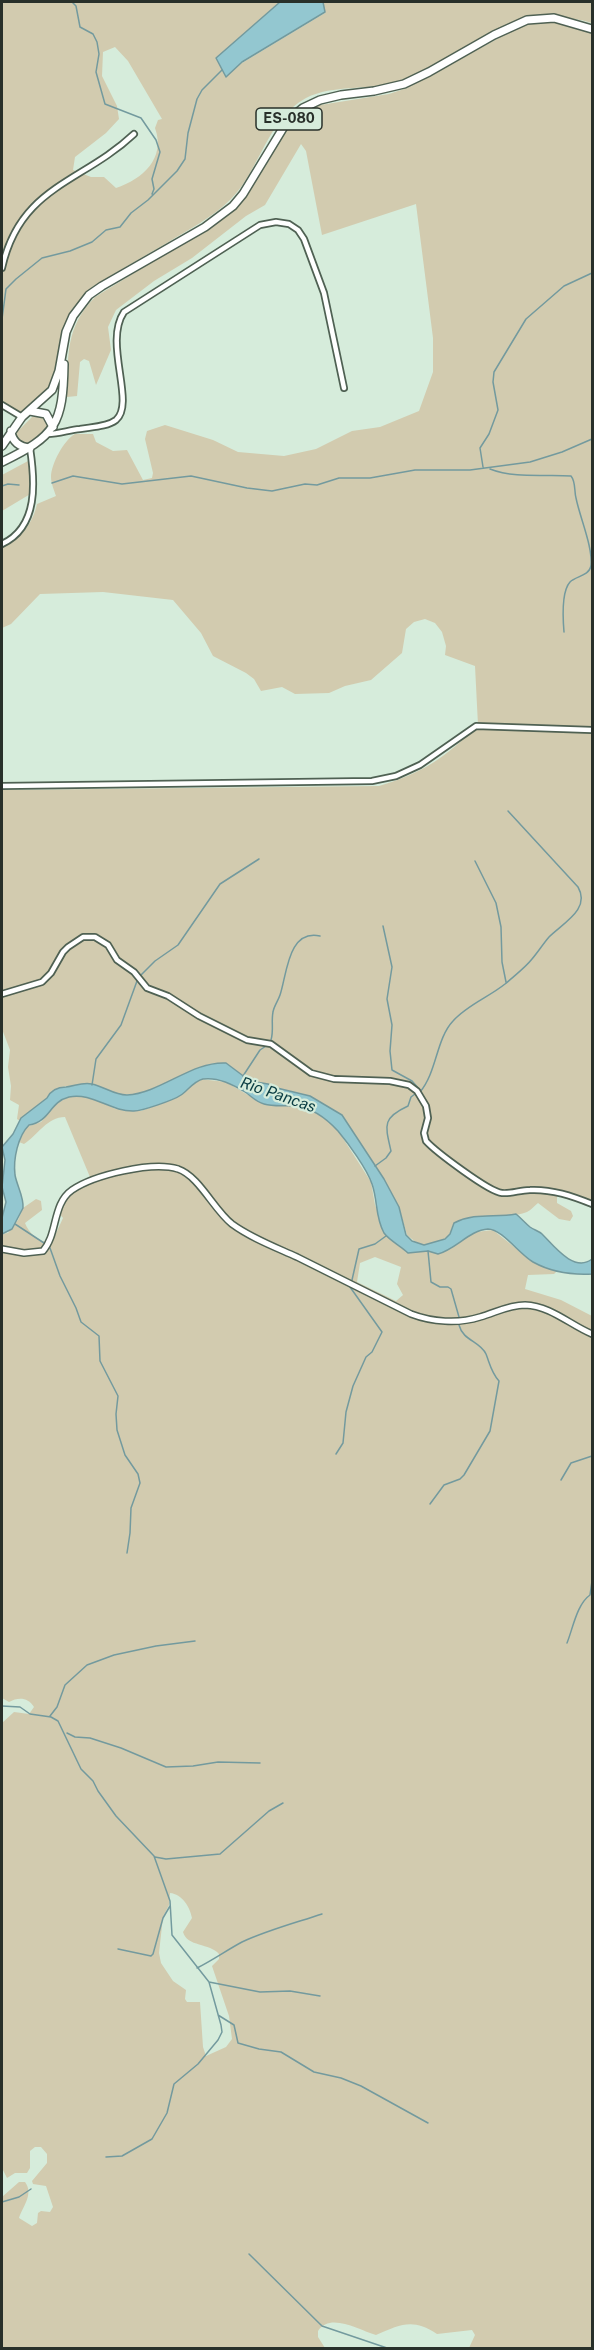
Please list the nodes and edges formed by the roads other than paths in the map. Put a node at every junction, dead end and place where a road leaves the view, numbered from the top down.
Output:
1 (592, 29) edge
2 (134, 134) dead end
3 (2, 268) edge
4 (64, 344) junction
5 (344, 388) dead end
6 (2, 405) edge
7 (30, 411) junction
8 (22, 417) junction
9 (53, 427) junction
10 (70, 430) junction
11 (11, 431) junction
12 (48, 434) junction
13 (2, 446) edge
14 (27, 450) junction
15 (2, 462) edge
16 (2, 544) edge
17 (592, 730) edge
18 (2, 786) edge
19 (2, 994) edge
20 (592, 1204) edge
21 (2, 1249) edge
22 (592, 1334) edge

1 - 4 main road, ES-080
2 - 3 street
4 - 7 main road, ES-080
4 - 9 main road, ES-080
5 - 10 street
6 - 8 street
7 - 8 main road, ES-080
7 - 9 main road
8 - 11 main road, ES-080
9 - 10 street
9 - 12 main road, ES-080
10 - 12 street
11 - 13 main road, ES-080
11 - 14 main road
12 - 14 main road, ES-080
14 - 15 main road, ES-080
14 - 16 street
17 - 18 street
19 - 20 street
21 - 22 street

